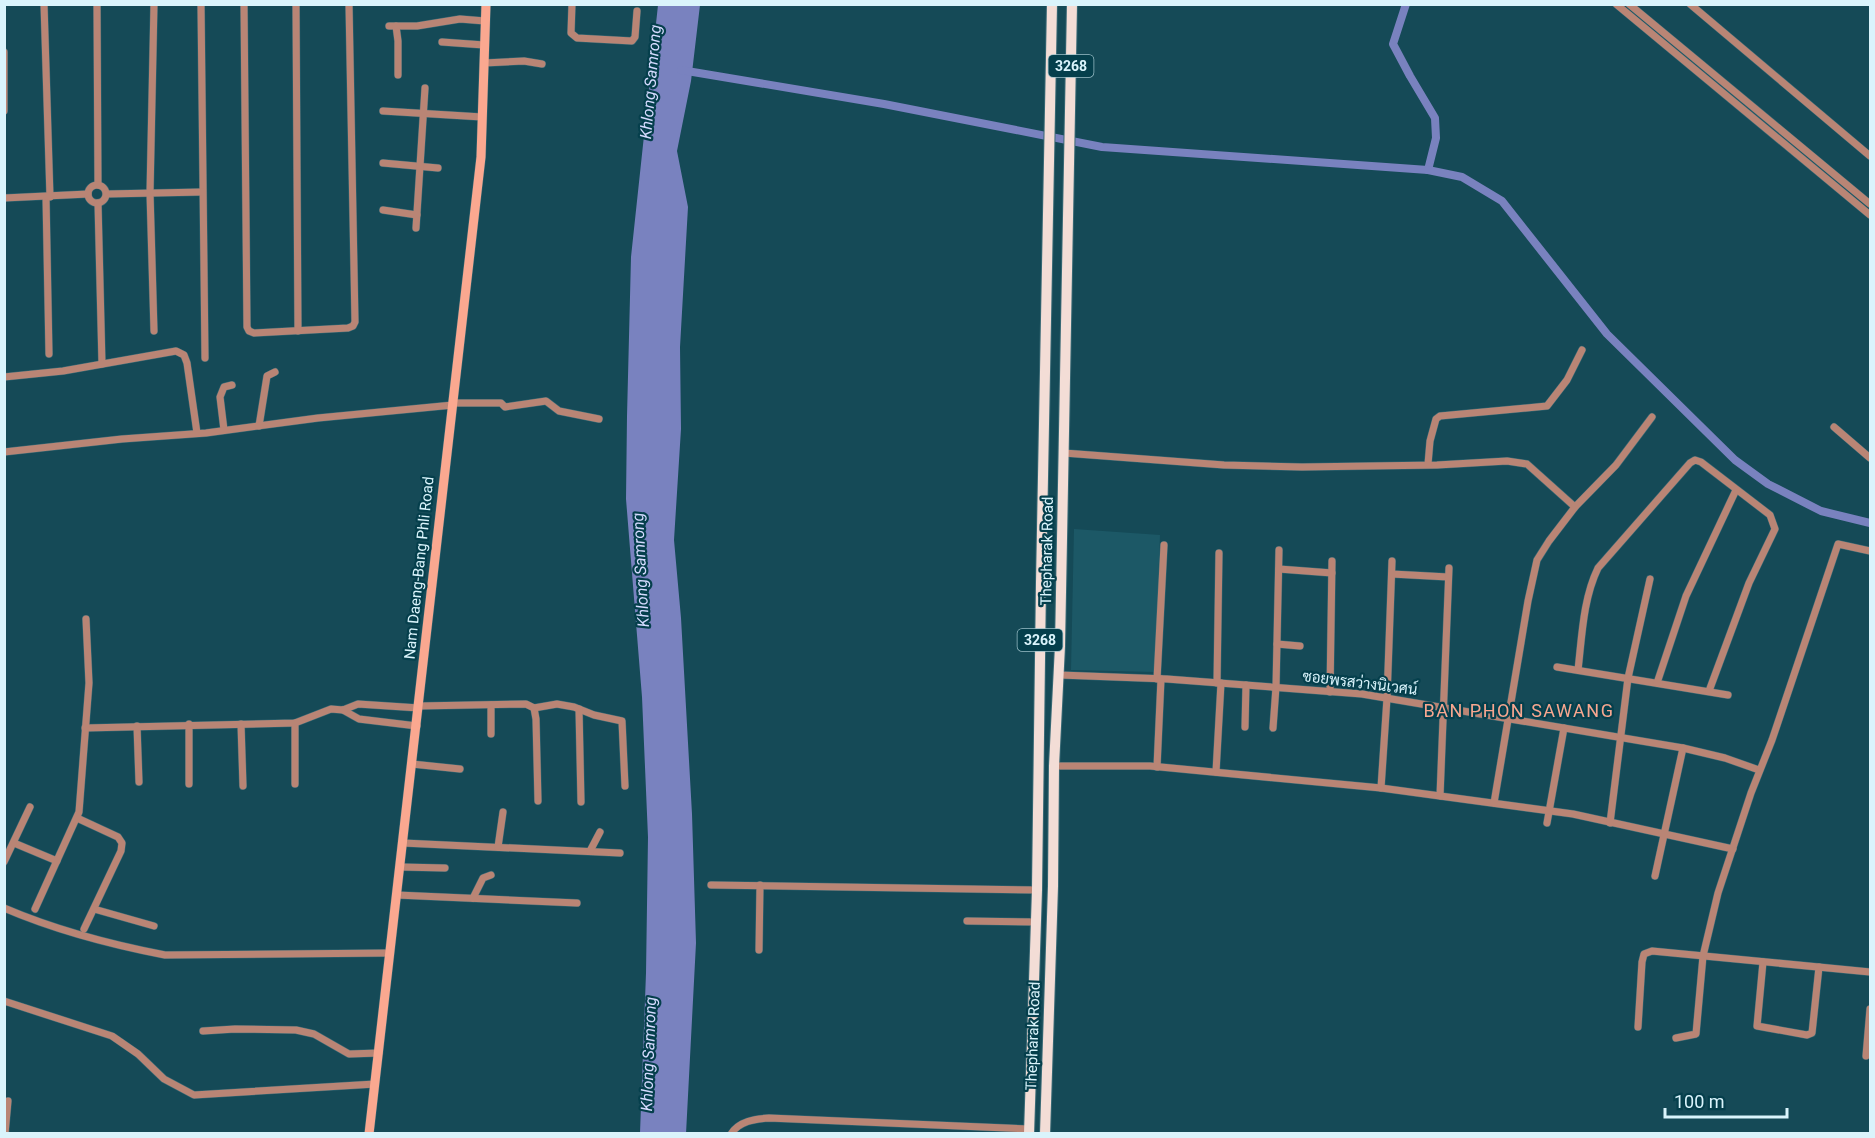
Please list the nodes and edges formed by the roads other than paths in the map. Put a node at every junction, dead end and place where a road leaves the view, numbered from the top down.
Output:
1 (44, 4) edge
2 (97, 4) edge
3 (154, 4) edge
4 (201, 4) edge
5 (244, 4) edge
6 (296, 4) edge
7 (349, 4) edge
8 (486, 4) edge
9 (572, 4) edge
10 (1052, 4) edge
11 (1072, 4) edge
12 (1616, 4) edge
13 (1629, 4) edge
14 (1690, 4) edge
15 (638, 11) dead end
16 (485, 21) junction
17 (442, 42) dead end
18 (484, 45) junction
19 (4, 52) edge
20 (1684, 55) junction
21 (484, 63) junction
22 (542, 64) dead end
23 (398, 75) dead end
24 (425, 88) dead end
25 (4, 111) edge
26 (382, 111) dead end
27 (423, 113) junction
28 (482, 117) junction
29 (1811, 155) junction
30 (1870, 156) edge
31 (1806, 162) junction
32 (383, 163) dead end
33 (420, 165) junction
34 (438, 168) dead end
35 (98, 184) junction
36 (202, 192) junction
37 (150, 193) junction
38 (88, 194) junction
39 (107, 194) junction
40 (48, 197) junction
41 (4, 198) edge
42 (99, 203) junction
43 (1870, 204) edge
44 (384, 210) dead end
45 (417, 215) junction
46 (1870, 215) edge
47 (416, 228) dead end
48 (154, 331) dead end
49 (298, 331) junction
50 (1582, 350) dead end
51 (49, 354) dead end
52 (205, 358) dead end
53 (102, 364) junction
54 (275, 372) dead end
55 (4, 377) edge
56 (232, 385) dead end
57 (453, 404) junction
58 (1652, 417) dead end
59 (599, 419) dead end
60 (259, 426) junction
61 (1834, 427) dead end
62 (224, 430) junction
63 (197, 433) junction
64 (4, 452) edge
65 (1064, 453) junction
66 (1870, 458) edge
67 (1428, 464) junction
68 (1736, 490) junction
69 (1575, 507) junction
70 (1164, 545) dead end
71 (1279, 549) dead end
72 (1870, 551) edge
73 (1219, 553) dead end
74 (1332, 561) dead end
75 (1392, 561) dead end
76 (1449, 568) dead end
77 (1279, 569) junction
78 (1332, 573) junction
79 (1392, 574) junction
80 (1448, 577) junction
81 (1650, 579) dead end
82 (86, 619) dead end
83 (1277, 644) junction
84 (1300, 646) dead end
85 (1557, 667) dead end
86 (1578, 670) junction
87 (1060, 675) junction
88 (1628, 678) junction
89 (1159, 679) junction
90 (1219, 683) junction
91 (1657, 683) junction
92 (1246, 685) junction
93 (1276, 687) junction
94 (1330, 692) junction
95 (1709, 692) junction
96 (1728, 695) dead end
97 (1387, 698) junction
98 (491, 705) junction
99 (419, 707) junction
100 (1443, 707) junction
101 (534, 708) junction
102 (579, 709) junction
103 (343, 710) junction
104 (1509, 718) junction
105 (295, 723) junction
106 (189, 724) junction
107 (241, 724) junction
108 (137, 726) junction
109 (417, 726) junction
110 (1245, 727) dead end
111 (85, 728) junction
112 (1273, 728) dead end
113 (1564, 728) junction
114 (491, 734) dead end
115 (1622, 738) junction
116 (1683, 748) junction
117 (412, 764) junction
118 (1054, 766) junction
119 (1157, 767) junction
120 (460, 769) dead end
121 (1759, 770) junction
122 (1216, 772) junction
123 (139, 782) dead end
124 (189, 784) dead end
125 (295, 784) dead end
126 (243, 786) dead end
127 (625, 786) dead end
128 (1381, 788) junction
129 (1440, 796) junction
130 (538, 801) dead end
131 (581, 802) dead end
132 (1494, 803) junction
133 (30, 807) dead end
134 (1550, 811) junction
135 (503, 812) dead end
136 (77, 818) junction
137 (1547, 823) dead end
138 (1610, 823) junction
139 (600, 832) dead end
140 (1664, 834) junction
141 (14, 843) junction
142 (403, 843) junction
143 (498, 847) junction
144 (1733, 849) junction
145 (590, 851) junction
146 (620, 853) dead end
147 (57, 861) junction
148 (4, 862) edge
149 (400, 867) junction
150 (445, 868) dead end
151 (490, 875) dead end
152 (1655, 876) dead end
153 (711, 885) dead end
154 (760, 885) junction
155 (1037, 890) junction
156 (397, 895) junction
157 (473, 898) junction
158 (577, 903) dead end
159 (4, 908) edge
160 (34, 909) dead end
161 (94, 909) junction
162 (967, 921) dead end
163 (1036, 922) junction
164 (154, 926) dead end
165 (84, 929) dead end
166 (759, 950) dead end
167 (390, 953) junction
168 (1702, 956) junction
169 (1762, 962) junction
170 (1819, 967) junction
171 (1870, 972) edge
172 (4, 1001) edge
173 (1870, 1009) edge
174 (1638, 1027) dead end
175 (203, 1031) dead end
176 (1676, 1038) dead end
177 (1869, 1040) edge
178 (380, 1053) junction
179 (1866, 1056) dead end
180 (375, 1084) junction
181 (8, 1101) dead end
182 (1029, 1131) edge
183 (4, 1134) edge
184 (369, 1134) edge
185 (731, 1134) edge
186 (1045, 1134) edge

1 - 40 street
2 - 35 street
3 - 37 street
4 - 36 street
5 - 49 street
6 - 49 street
7 - 49 street
8 - 16 main road, Nam Daeng-Bang Phli Road
9 - 15 street
10 - 155 main road, Thepharak Road / 3268
11 - 65 main road, Thepharak Road / 3268
12 - 20 street
13 - 20 street
14 - 30 street
16 - 18 main road, Nam Daeng-Bang Phli Road
16 - 23 street
17 - 18 street
18 - 21 main road, Nam Daeng-Bang Phli Road
19 - 25 street
20 - 29 street
20 - 31 street
21 - 22 street
21 - 28 main road, Nam Daeng-Bang Phli Road
24 - 27 street
26 - 27 street
27 - 28 street
27 - 33 street
28 - 57 main road, Nam Daeng-Bang Phli Road
29 - 31 street
29 - 43 street
31 - 46 street
32 - 33 street
33 - 34 street
33 - 45 street
35 - 38 street
35 - 39 street
36 - 37 street
36 - 52 street
37 - 39 street
37 - 48 street
38 - 40 street
38 - 42 street
39 - 42 street
40 - 41 street
40 - 51 street
42 - 53 street
44 - 45 street
45 - 47 street
50 - 67 street
53 - 55 street
53 - 63 street
54 - 60 street
56 - 62 street
57 - 59 street
57 - 60 street
57 - 99 main road, Nam Daeng-Bang Phli Road
58 - 69 street
60 - 62 street
61 - 66 street
62 - 63 street
63 - 64 street
65 - 67 street
65 - 87 main road, Thepharak Road / 3268
67 - 69 street
68 - 86 street
68 - 91 street
68 - 95 street
69 - 104 street
70 - 89 street
71 - 77 street
72 - 121 street
73 - 90 street
74 - 78 street
75 - 79 street
76 - 80 street
77 - 78 street
77 - 83 street
78 - 94 street
79 - 80 street
79 - 97 street
80 - 100 street
81 - 88 street
82 - 111 street
83 - 84 street
83 - 93 street
85 - 86 street
86 - 88 street
87 - 89 street, ซอยพรสว่างนิเวศน์
87 - 118 main road, Thepharak Road / 3268
88 - 91 street
88 - 115 street
89 - 90 street, ซอยพรสว่างนิเวศน์
89 - 119 street
90 - 92 street, ซอยพรสว่างนิเวศน์
90 - 122 street
91 - 95 street
92 - 93 street, ซอยพรสว่างนิเวศน์
92 - 110 street
93 - 94 street, ซอยพรสว่างนิเวศน์
93 - 112 street
94 - 97 street, ซอยพรสว่างนิเวศน์
95 - 96 street
97 - 100 street, ซอยพรสว่างนิเวศน์
97 - 128 street
98 - 99 street
98 - 101 street
98 - 114 street
99 - 103 street
99 - 109 main road, Nam Daeng-Bang Phli Road
100 - 104 street, ซอยพรสว่างนิเวศน์
100 - 129 street
101 - 102 street
101 - 130 street
102 - 127 street
102 - 131 street
103 - 105 street
103 - 109 street
104 - 113 street, ซอยพรสว่างนิเวศน์
104 - 132 street
105 - 107 street
105 - 125 street
106 - 107 street
106 - 108 street
106 - 124 street
107 - 126 street
108 - 111 street
108 - 123 street
109 - 117 main road, Nam Daeng-Bang Phli Road
111 - 136 street
113 - 115 street, ซอยพรสว่างนิเวศน์
113 - 134 street
115 - 116 street, ซอยพรสว่างนิเวศน์
115 - 138 street
116 - 121 street, ซอยพรสว่างนิเวศน์
116 - 140 street
117 - 120 street
117 - 142 main road, Nam Daeng-Bang Phli Road
118 - 119 street
118 - 186 main road, Thepharak Road / 3268
119 - 122 street
121 - 144 street
122 - 128 street
128 - 129 street
129 - 132 street
132 - 134 street
133 - 141 street
134 - 137 street
134 - 138 street
135 - 143 street
136 - 147 street
136 - 161 street
138 - 140 street
139 - 145 street
140 - 144 street
140 - 152 street
141 - 147 street
141 - 148 street
142 - 143 street
142 - 149 main road, Nam Daeng-Bang Phli Road
143 - 145 street
144 - 168 street
145 - 146 street
147 - 160 street
149 - 150 street
149 - 156 main road, Nam Daeng-Bang Phli Road
151 - 157 street
153 - 154 street
154 - 155 street
154 - 166 street
155 - 163 main road, Thepharak Road / 3268
156 - 157 street
156 - 167 main road, Nam Daeng-Bang Phli Road
157 - 158 street
159 - 167 street
161 - 164 street
161 - 165 street
162 - 163 street
163 - 182 main road, Thepharak Road / 3268
167 - 178 main road, Nam Daeng-Bang Phli Road
168 - 169 street
168 - 174 street
168 - 176 street
169 - 170 street
169 - 170 street
170 - 171 street
172 - 180 street
173 - 177 street
175 - 178 street
177 - 179 street
178 - 180 main road, Nam Daeng-Bang Phli Road
180 - 184 main road, Nam Daeng-Bang Phli Road
181 - 183 street
182 - 185 street

